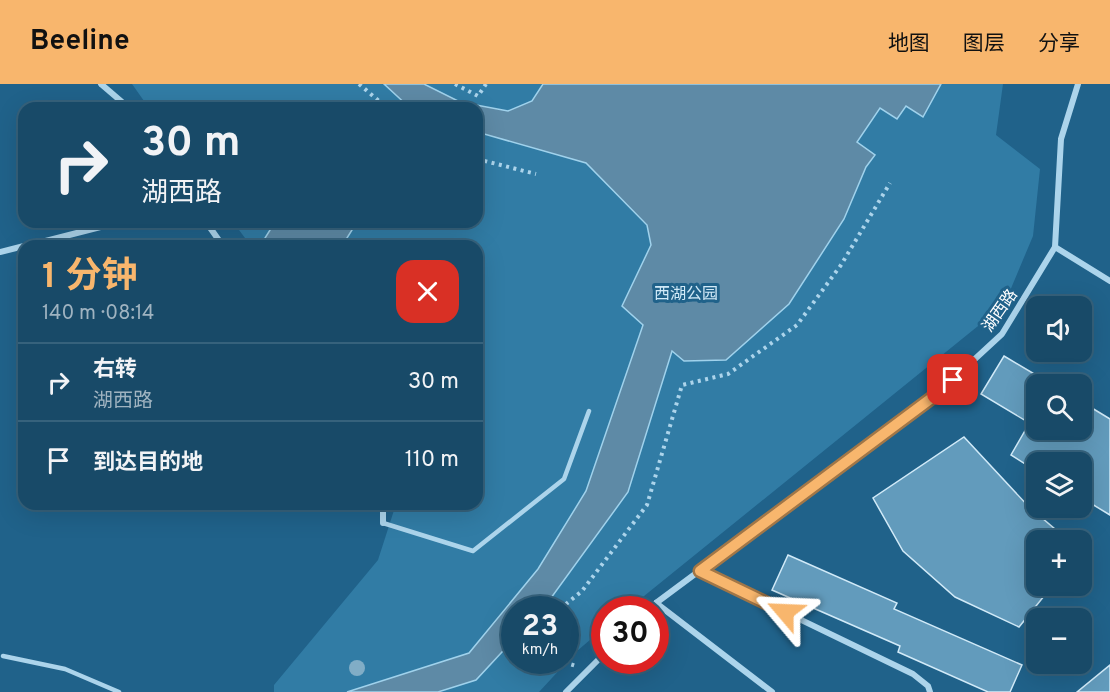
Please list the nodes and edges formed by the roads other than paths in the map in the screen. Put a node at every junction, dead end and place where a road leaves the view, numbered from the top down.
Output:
1 (101, 84) edge
2 (1078, 84) edge
3 (122, 102) edge
4 (96, 228) edge
5 (49, 240) edge
6 (18, 248) edge
7 (1055, 248) junction
8 (0, 252) edge
9 (1110, 281) edge
10 (589, 411) dead end
11 (382, 510) edge
12 (383, 523) joint
13 (700, 571) junction
14 (666, 596) edge
15 (669, 613) edge
16 (3, 656) dead end
17 (591, 667) edge
18 (119, 692) edge
19 (566, 692) edge
20 (772, 692) edge
21 (930, 692) edge

1 - 3 street
2 - 7 street, 湖西路
4 - 5 street
6 - 8 street
7 - 9 street
7 - 13 street, 湖西路
10 - 12 lane
11 - 12 street
13 - 14 street, 湖西路
13 - 21 street
15 - 20 street
16 - 18 lane
17 - 19 street

